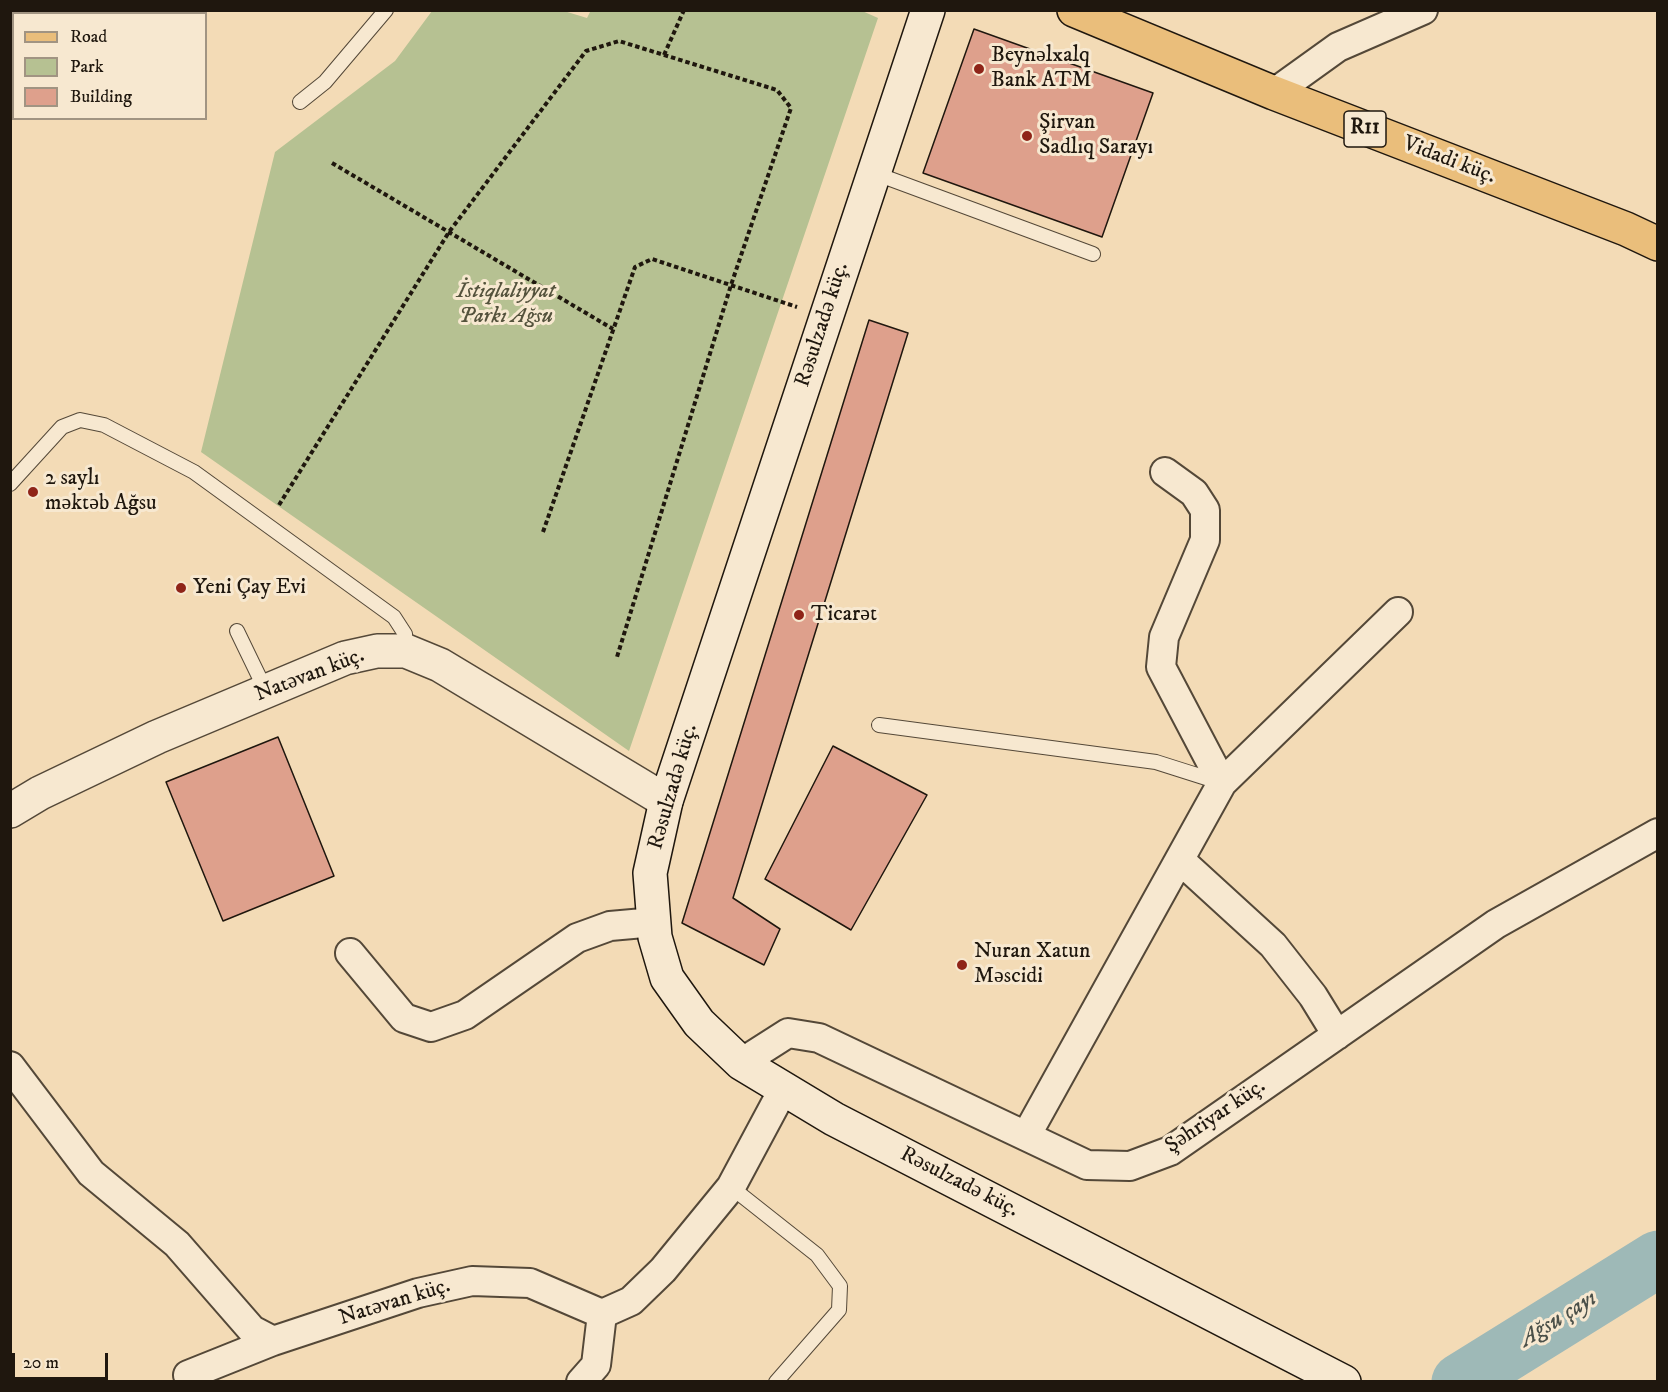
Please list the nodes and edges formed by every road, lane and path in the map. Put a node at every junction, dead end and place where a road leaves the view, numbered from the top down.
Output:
1 (386, 10) edge
2 (684, 10) edge
3 (928, 10) edge
4 (1074, 10) edge
5 (1424, 10) edge
6 (664, 55) junction
7 (1274, 93) junction
8 (300, 102) dead end
9 (332, 163) dead end
10 (874, 172) junction
11 (449, 232) junction
12 (1658, 244) edge
13 (1093, 254) dead end
14 (731, 285) junction
15 (826, 316) junction
16 (613, 329) junction
17 (1165, 472) dead end
18 (10, 484) edge
19 (279, 506) dead end
20 (543, 532) dead end
21 (1398, 612) dead end
22 (237, 631) dead end
23 (406, 651) junction
24 (617, 657) dead end
25 (266, 691) junction
26 (879, 725) dead end
27 (1222, 783) junction
28 (666, 801) junction
29 (10, 811) edge
30 (1658, 833) edge
31 (1180, 860) junction
32 (655, 922) junction
33 (350, 953) dead end
34 (1337, 1035) junction
35 (741, 1063) junction
36 (10, 1066) edge
37 (784, 1088) junction
38 (1026, 1136) junction
39 (731, 1187) junction
40 (603, 1314) junction
41 (273, 1341) junction
42 (188, 1375) dead end
43 (592, 1376) edge
44 (776, 1382) edge
45 (1344, 1382) edge

1 - 8 lane
2 - 6 path
3 - 10 main road, Rəsulzadə küç.
4 - 7 main road, Vidadi küç. / R11
5 - 7 street
6 - 11 path
6 - 14 path
7 - 12 main road, Vidadi küç. / R11
9 - 11 path
10 - 13 lane
10 - 15 main road, Rəsulzadə küç.
11 - 16 path
11 - 19 path
14 - 15 path
14 - 16 path
14 - 24 path
15 - 28 main road, Rəsulzadə küç.
16 - 20 path
17 - 27 street
18 - 23 lane
21 - 27 street
22 - 25 lane
23 - 25 main road, Natəvan küç.
23 - 28 main road, Natəvan küç.
25 - 29 main road, Natəvan küç.
26 - 27 lane
27 - 31 street
28 - 32 main road, Rəsulzadə küç.
30 - 34 street, Şəhriyar küç.
31 - 34 street
31 - 38 street
32 - 33 street
32 - 35 main road, Rəsulzadə küç.
34 - 38 street, Şəhriyar küç.
35 - 37 main road, Rəsulzadə küç.
35 - 38 street, Şəhriyar küç.
36 - 41 street
37 - 39 street
37 - 45 main road, Rəsulzadə küç.
39 - 40 street
39 - 44 lane
40 - 41 street, Natəvan küç.
40 - 43 street
41 - 42 street, Natəvan küç.

